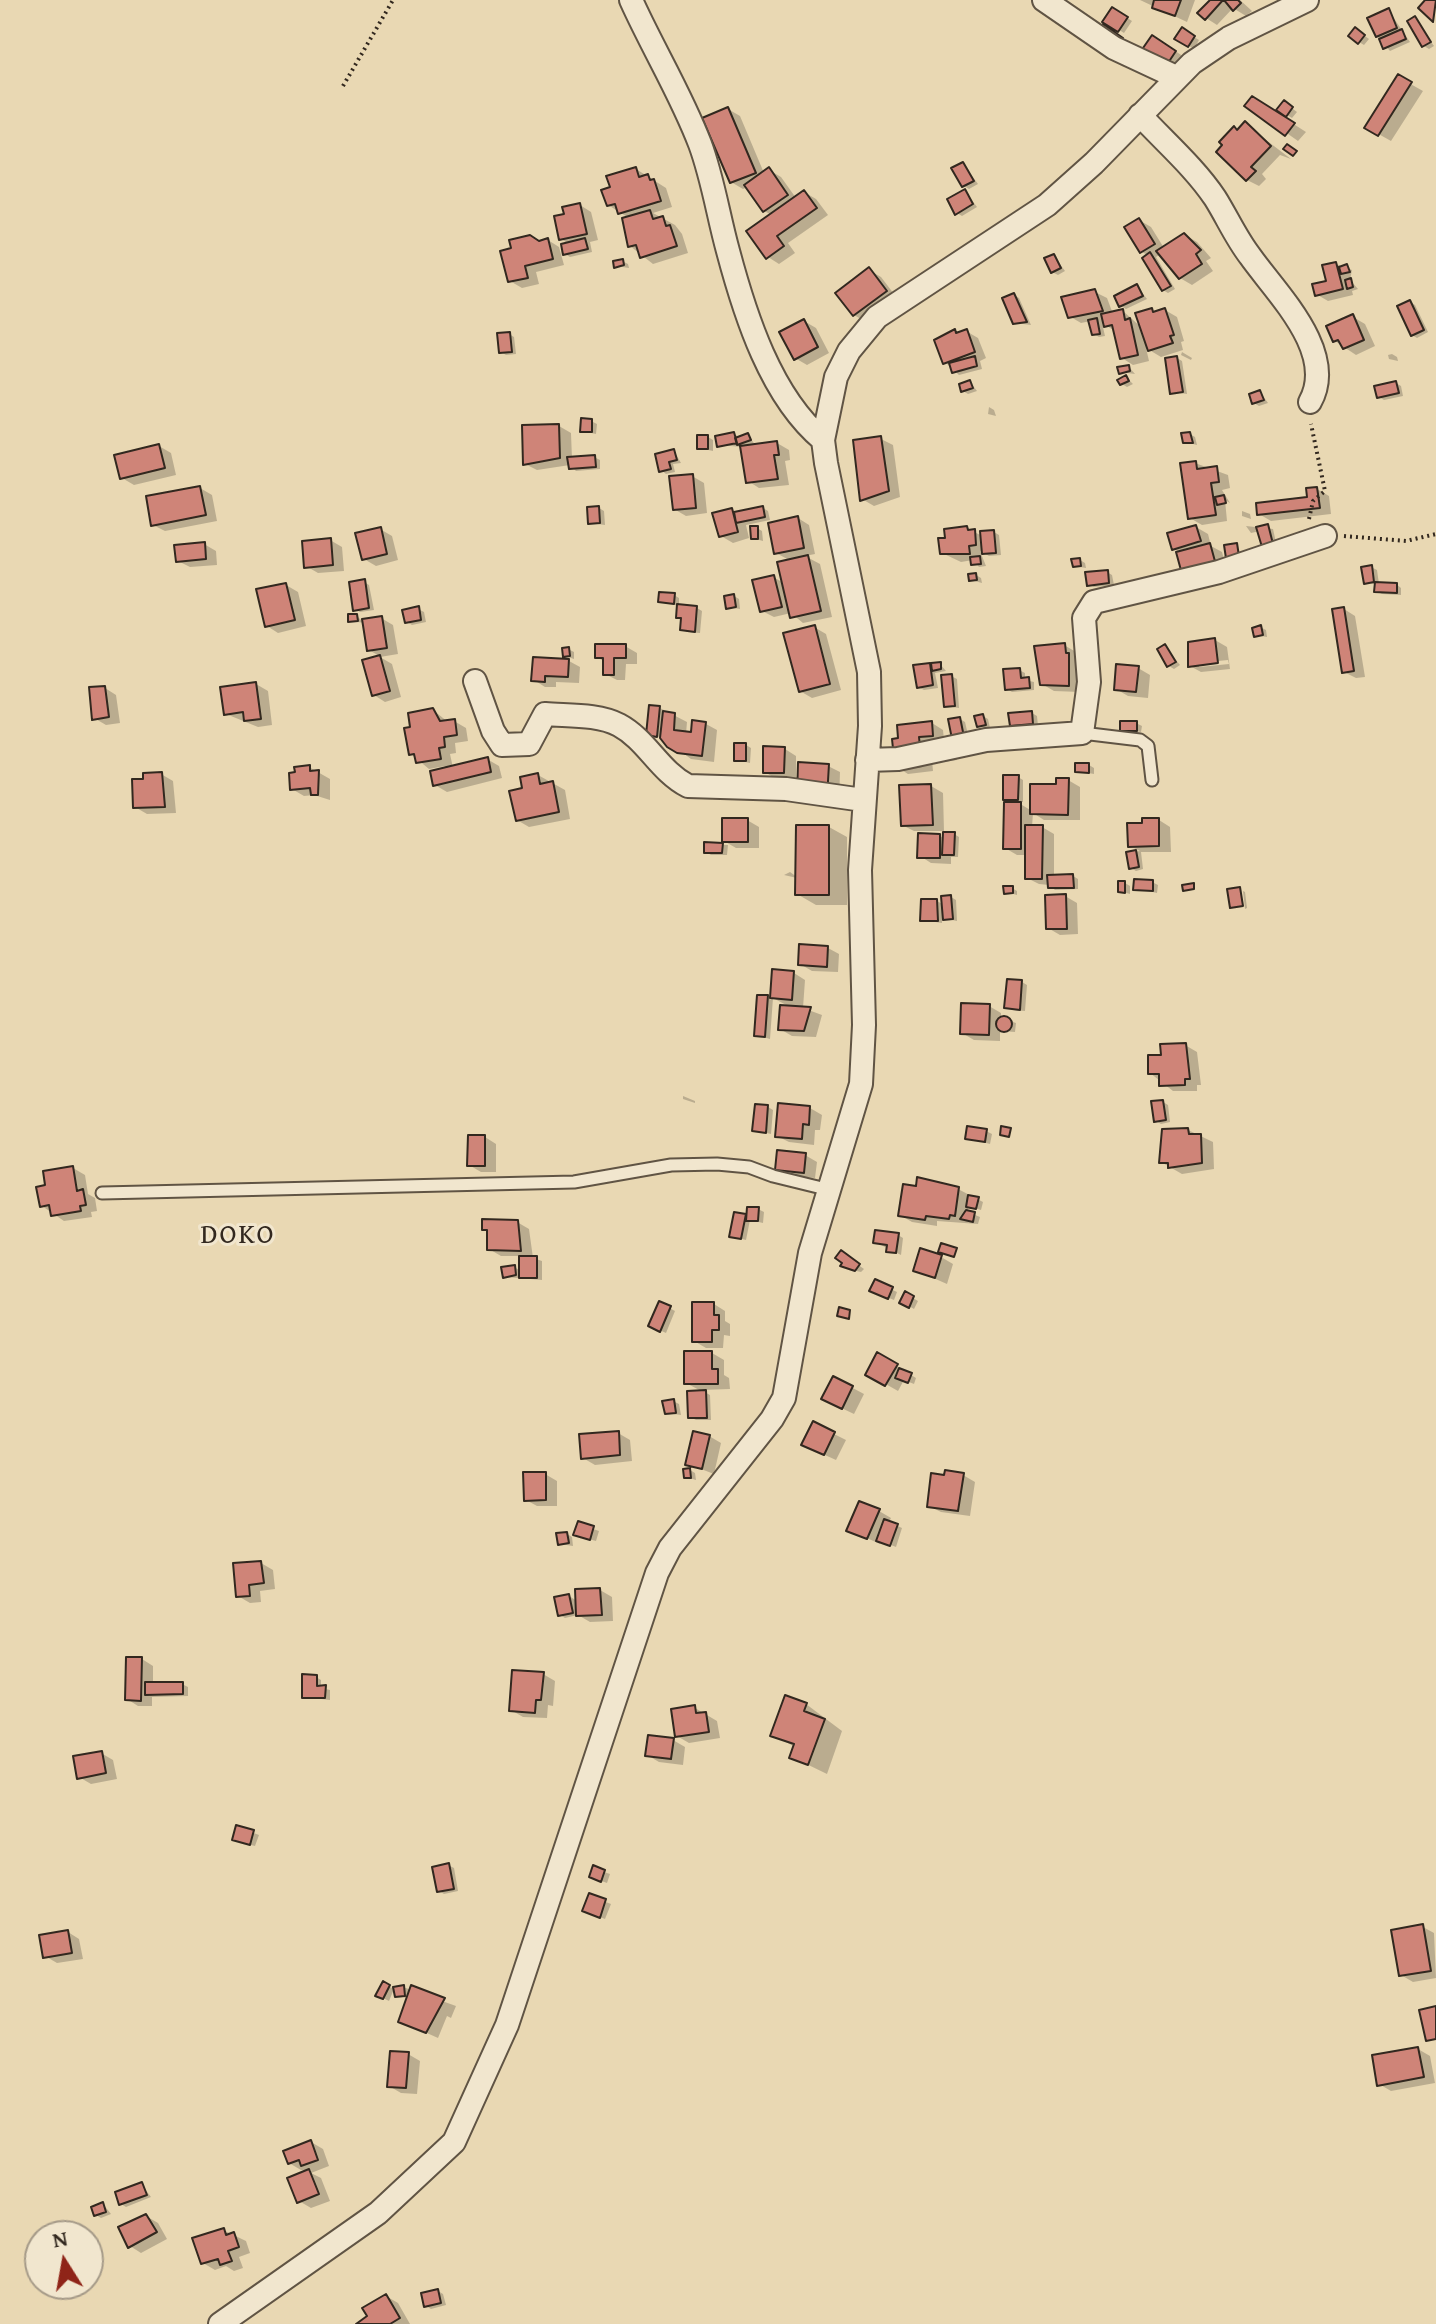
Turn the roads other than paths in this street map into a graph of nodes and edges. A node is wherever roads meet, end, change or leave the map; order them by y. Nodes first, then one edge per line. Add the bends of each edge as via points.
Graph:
1 (631, 0) edge
2 (1044, 0) edge
3 (1307, 0) edge
4 (1176, 77) junction
5 (1140, 115) junction
6 (1310, 402) road end
7 (823, 440) junction
8 (1322, 537) road end
9 (475, 681) dead end
10 (1082, 733) junction
11 (867, 760) junction
12 (1152, 780) dead end
13 (863, 800) junction
14 (831, 1190) junction
15 (102, 1193) dead end
16 (220, 2324) edge

1 - 7 street via 700,144 758,339 793,411
2 - 4 street via 1114,48
3 - 4 street via 1229,38
4 - 5 street
5 - 6 street via 1214,196 1250,257 1298,317 1317,366
5 - 7 street via 1047,205 877,317 836,377
7 - 11 street via 869,672
8 - 10 street via 1219,572 1094,602 1084,618 1089,682
9 - 13 street via 502,745 529,744 545,714 601,719 619,725 688,786 786,789
10 - 11 street via 986,740 898,759
10 - 12 lane via 1140,740 1148,746
11 - 13 street
13 - 14 street via 861,1084
14 - 15 lane via 749,1167 717,1164 671,1165 574,1182
14 - 16 street via 810,1253 784,1398 670,1548 657,1573 507,2025 460,2130 426,2172 378,2213

